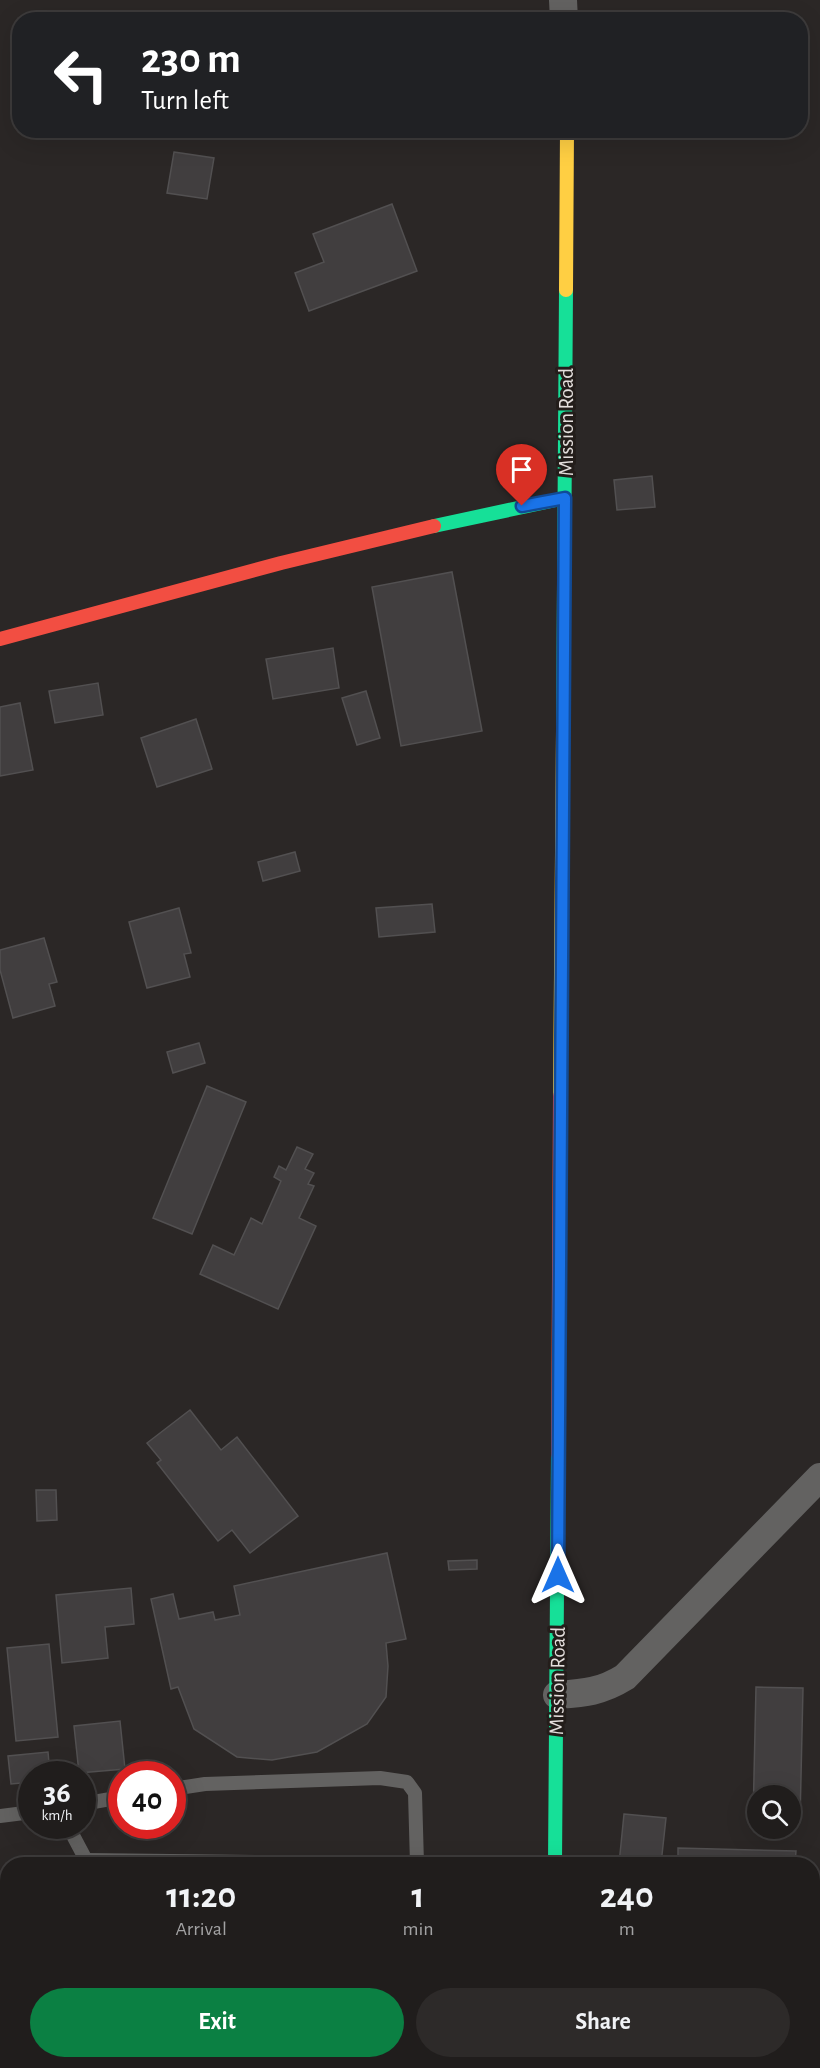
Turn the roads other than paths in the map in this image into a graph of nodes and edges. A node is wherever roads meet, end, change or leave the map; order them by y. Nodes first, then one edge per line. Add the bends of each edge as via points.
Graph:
1 (567, 138) edge
2 (565, 498) junction
3 (0, 639) edge
4 (820, 1477) edge
5 (557, 1695) junction
6 (186, 1787) edge
7 (18, 1814) edge
8 (0, 1816) edge
9 (72, 1839) edge
10 (78, 1857) edge
11 (417, 1857) edge
12 (555, 1857) edge

1 - 2 street, Mission Road
2 - 3 street via 314,553
2 - 5 street, Mission Road
4 - 5 street via 625,1677 607,1688
5 - 12 street, Mission Road
6 - 11 lane via 368,1778 407,1782 415,1793
7 - 8 lane
9 - 10 lane

